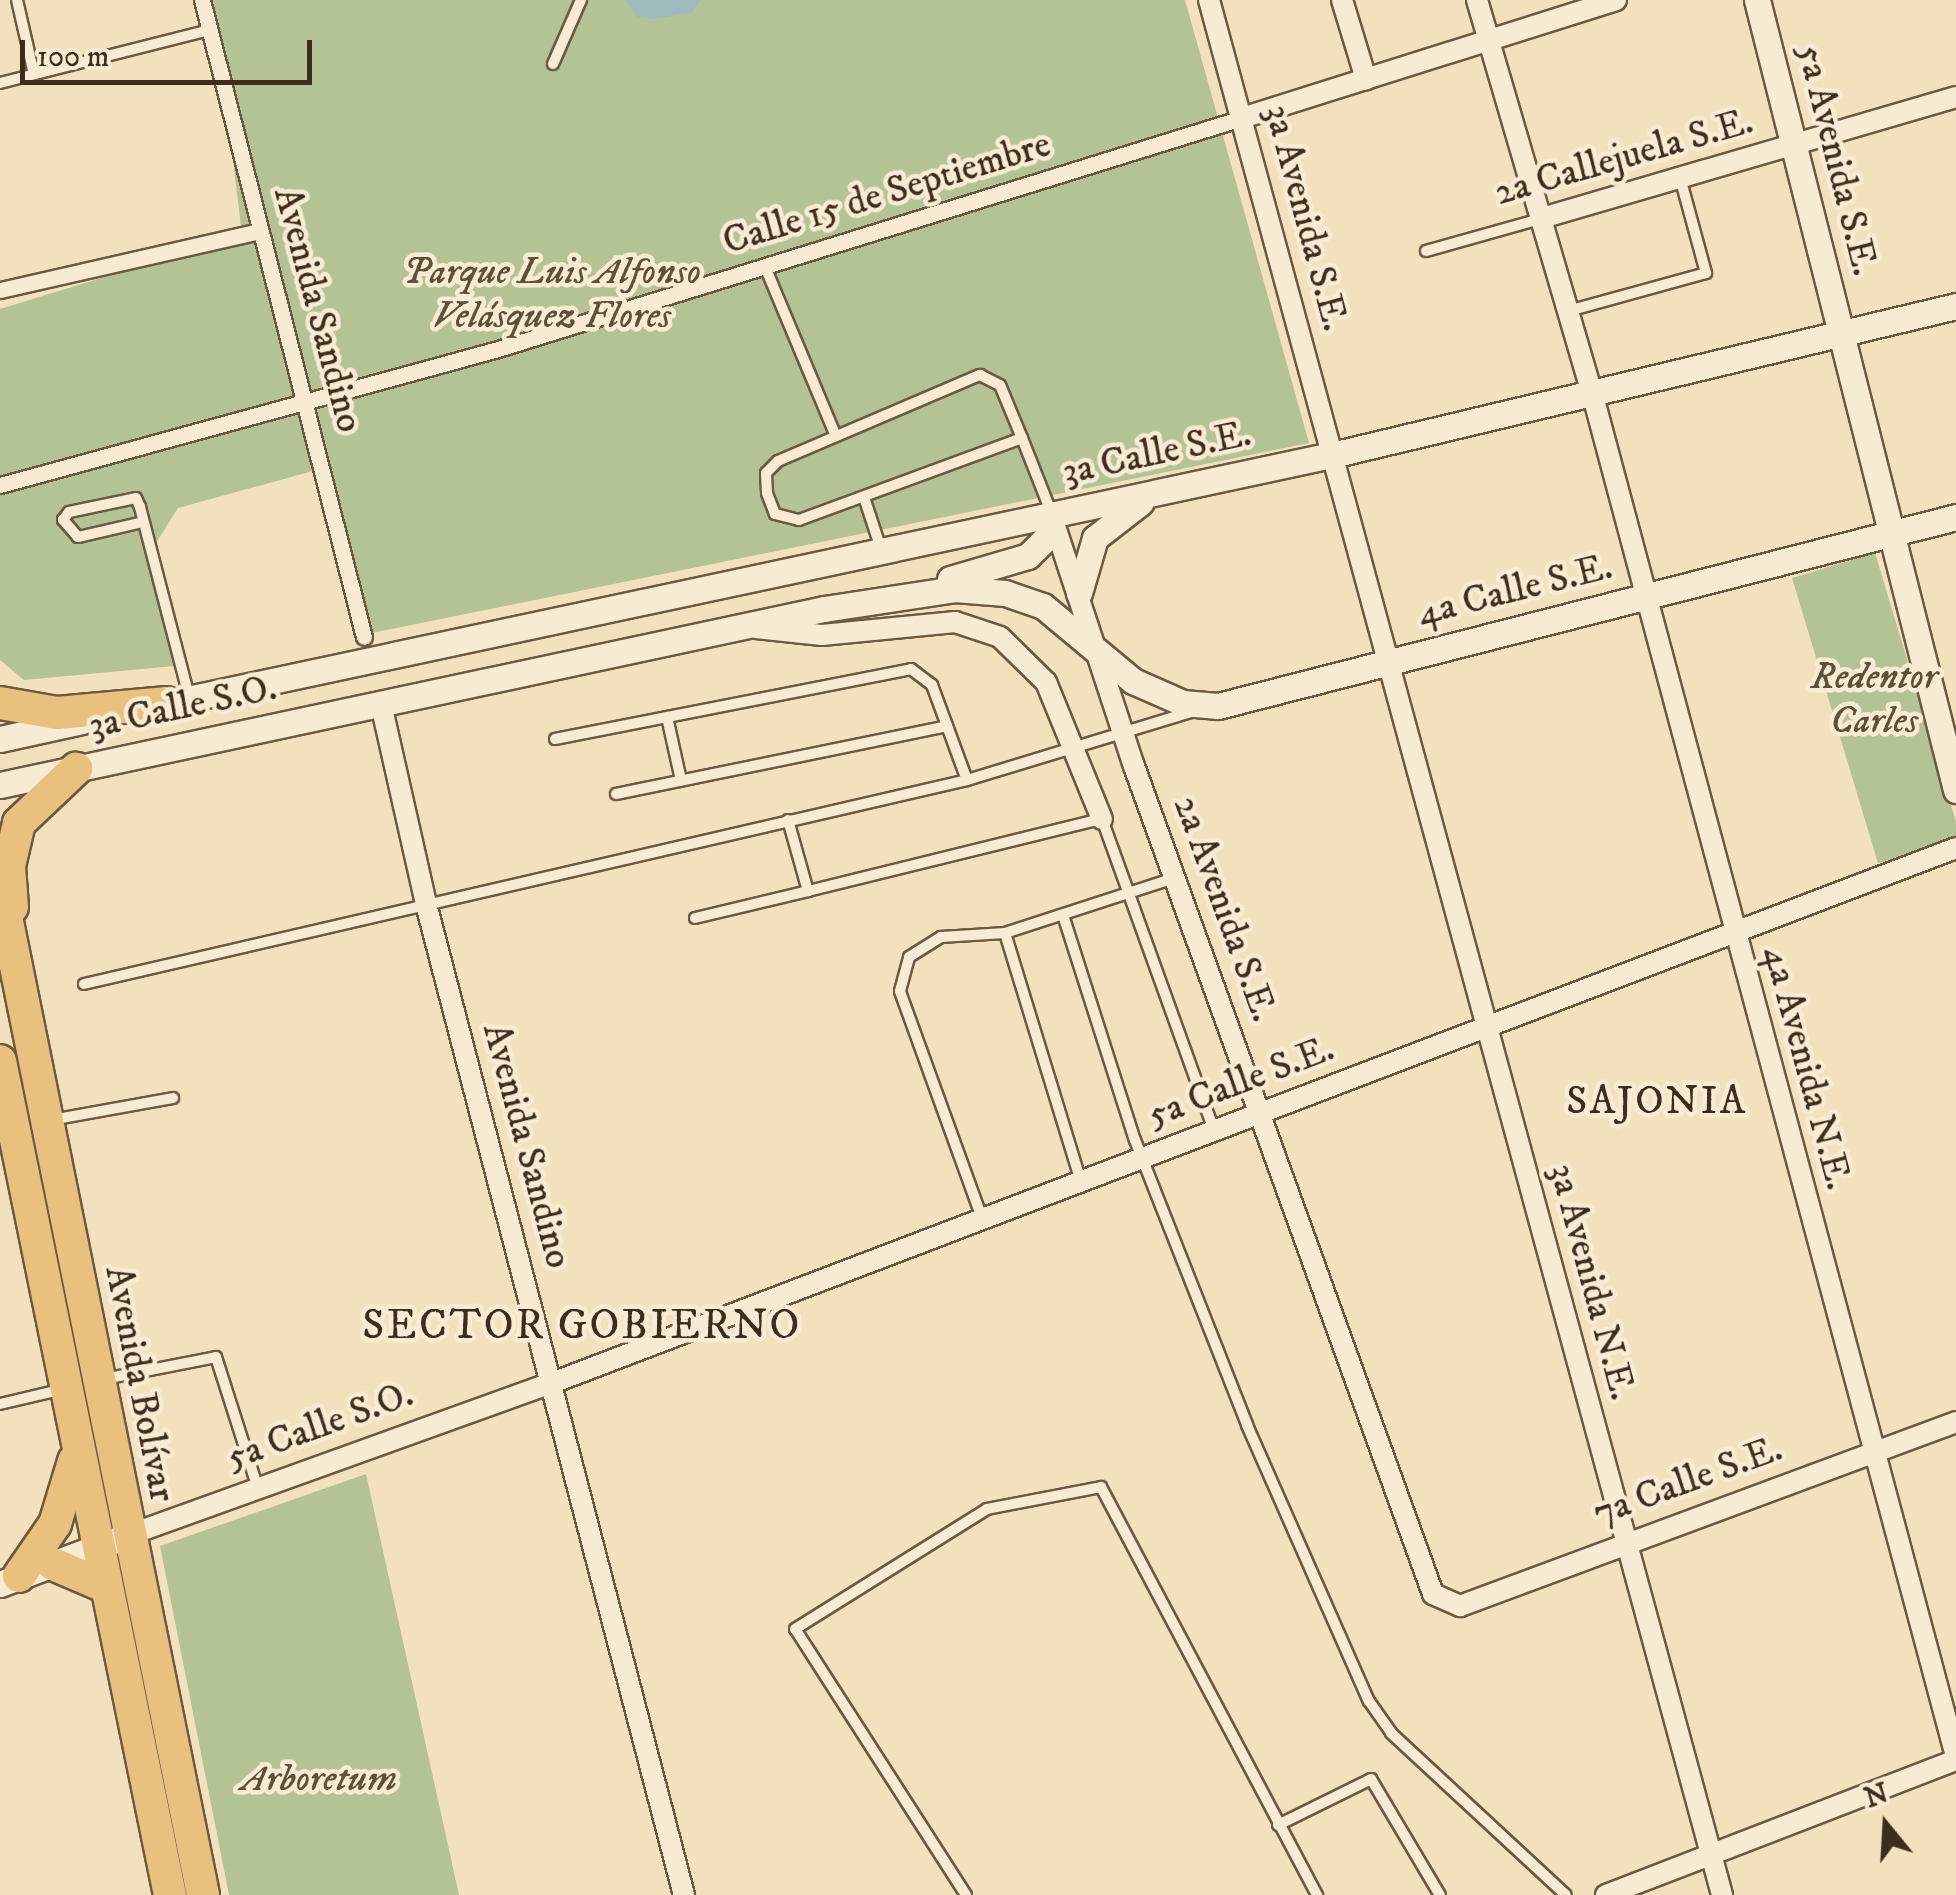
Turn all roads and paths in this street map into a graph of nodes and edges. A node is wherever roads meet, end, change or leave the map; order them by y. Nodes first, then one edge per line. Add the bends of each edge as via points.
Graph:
1 (17, 0) edge
2 (202, 0) edge
3 (1209, 0) edge
4 (1342, 0) edge
5 (1477, 0) edge
6 (1616, 0) edge
7 (1757, 0) edge
8 (576, 2) edge
9 (209, 30) junction
10 (1489, 40) junction
11 (553, 64) dead end
12 (34, 74) junction
13 (1366, 79) junction
14 (0, 83) edge
15 (1956, 97) edge
16 (1242, 118) junction
17 (1796, 144) junction
18 (1680, 177) junction
19 (1542, 218) junction
20 (259, 230) junction
21 (1426, 251) dead end
22 (766, 269) junction
23 (0, 290) edge
24 (1956, 306) edge
25 (1568, 311) junction
26 (1842, 338) junction
27 (1593, 396) junction
28 (306, 405) junction
29 (836, 436) junction
30 (1022, 438) junction
31 (1332, 455) junction
32 (0, 485) edge
33 (1168, 490) junction
34 (864, 497) junction
35 (1052, 514) junction
36 (1956, 517) edge
37 (143, 522) junction
38 (1892, 533) junction
39 (882, 550) junction
40 (1080, 593) junction
41 (1644, 597) junction
42 (824, 610) junction
43 (744, 626) junction
44 (367, 647) junction
45 (1102, 657) junction
46 (1389, 662) junction
47 (178, 701) junction
48 (0, 703) edge
49 (381, 704) junction
50 (1209, 706) junction
51 (667, 717) junction
52 (948, 726) junction
53 (1125, 735) junction
54 (0, 739) edge
55 (555, 740) dead end
56 (1074, 749) junction
57 (76, 768) junction
58 (681, 780) junction
59 (967, 780) junction
60 (0, 786) edge
61 (1956, 790) edge
62 (616, 794) dead end
63 (1102, 819) junction
64 (788, 820) junction
65 (1956, 848) edge
66 (1175, 878) junction
67 (0, 887) edge
68 (808, 891) junction
69 (1132, 894) junction
70 (426, 904) junction
71 (1062, 915) junction
72 (695, 918) dead end
73 (1005, 934) junction
74 (1734, 934) junction
75 (84, 984) dead end
76 (22, 996) junction
77 (1484, 1028) junction
78 (0, 1060) edge
79 (173, 1098) dead end
80 (1262, 1110) junction
81 (47, 1121) junction
82 (1214, 1130) junction
83 (1146, 1157) junction
84 (1082, 1182) junction
85 (982, 1220) junction
86 (98, 1380) junction
87 (552, 1383) junction
88 (65, 1388) junction
89 (0, 1404) edge
90 (1956, 1422) edge
91 (1247, 1425) junction
92 (1233, 1432) dead end
93 (75, 1441) junction
94 (1872, 1453) junction
95 (258, 1489) junction
96 (128, 1535) junction
97 (1625, 1541) junction
98 (96, 1547) junction
99 (53, 1564) junction
100 (10, 1580) edge
101 (104, 1586) junction
102 (1444, 1604) joint
103 (1956, 1758) edge
104 (1278, 1825) junction
105 (1711, 1854) junction
106 (170, 1895) edge
107 (203, 1895) edge
108 (684, 1895) edge
109 (966, 1895) edge
110 (1317, 1895) edge
111 (1440, 1895) edge
112 (1566, 1895) edge
113 (1606, 1895) edge
114 (1722, 1895) edge

1 - 12 lane
2 - 9 street, Avenida Sandino
3 - 16 street, 3a Avenida S.E.
4 - 13 street
5 - 10 street, 4a Avenida N.E.
6 - 10 street, Calle 15 de Septiembre
7 - 17 street, 5a Avenida S.E.
8 - 11 lane
9 - 12 lane
9 - 20 street, Avenida Sandino
10 - 13 street, Calle 15 de Septiembre
10 - 19 street, 4a Avenida N.E.
12 - 14 lane
13 - 16 street, Calle 15 de Septiembre
15 - 17 street, 2a Callejuela S.E.
16 - 22 street, Calle 15 de Septiembre
16 - 31 street, 3a Avenida S.E.
17 - 18 street, 2a Callejuela S.E.
17 - 26 street, 5a Avenida S.E.
18 - 19 street, 2a Callejuela S.E.
18 - 25 lane via 1706,273
19 - 21 lane, 2a Callejuela S.E.
19 - 25 street, 4a Avenida N.E.
20 - 23 street
20 - 28 street, Avenida Sandino
22 - 28 street, Calle 15 de Septiembre
22 - 29 lane
24 - 26 street, 3a Calle S.E.
25 - 27 street, 4a Avenida N.E.
26 - 27 street, 3a Calle S.E.
26 - 38 street, 5a Avenida S.E.
27 - 31 street, 3a Calle S.E.
27 - 41 street, 4a Avenida N.E.
28 - 32 street, Calle 15 de Septiembre
28 - 44 street, Avenida Sandino
29 - 30 lane via 980,376 1000,385
29 - 34 lane via 766,473 774,514 799,520
30 - 34 lane
30 - 35 lane
31 - 33 street, 3a Calle S.E.
31 - 46 street, 3a Avenida N.E.
33 - 35 street, 3a Calle S.E.
33 - 40 street via 1098,532
34 - 39 lane
35 - 39 street, 3a Calle S.E.
35 - 40 street, 2a Avenida S.E.
35 - 42 street via 1049,535 1014,562
36 - 38 street, 4a Calle S.E.
37 - 37 lane via 132,496 70,512 63,520 78,537
37 - 47 lane
38 - 41 street, 4a Calle S.E.
38 - 61 street, 5a Avenida S.E.
39 - 44 street, 3a Calle S.E.
40 - 45 street, 2a Avenida S.E.
41 - 46 street, 4a Calle S.E.
41 - 74 street, 4a Avenida N.E.
42 - 43 street
42 - 45 street via 954,589 1005,592 1060,617
43 - 49 street
43 - 56 street via 822,636 931,622 980,628 1030,662
44 - 47 street, 3a Calle S.O.
45 - 50 street, 4a Calle S.E. via 1162,696
45 - 53 street, 2a Avenida S.E.
46 - 50 street, 4a Calle S.E.
46 - 77 street, 3a Avenida N.E.
47 - 48 highway via 37,713
47 - 54 street, 3a Calle S.O.
49 - 57 street, 3a Calle S.O.
49 - 70 street, Avenida Sandino
50 - 53 lane
51 - 52 lane via 911,669 932,685
51 - 55 lane
51 - 58 lane
52 - 58 lane
52 - 59 lane
53 - 56 lane
53 - 66 street, 2a Avenida S.E.
56 - 59 lane
56 - 63 street
57 - 60 street, 3a Calle S.O.
57 - 76 highway via 32,804 12,842 9,880
58 - 62 lane
59 - 64 lane
63 - 68 lane
63 - 69 lane
64 - 68 lane
64 - 70 lane
65 - 74 street, 5a Calle S.E.
66 - 69 lane
66 - 80 street, 2a Avenida S.E.
67 - 76 highway, Avenida Bolívar
68 - 72 lane
69 - 71 lane
69 - 82 lane
70 - 75 lane
70 - 87 street, Avenida Sandino
71 - 73 lane
71 - 83 lane
73 - 84 lane
73 - 85 lane via 941,937 909,957 900,977
74 - 77 street, 5a Calle S.E.
74 - 94 street, 4a Avenida N.E.
76 - 81 highway, Avenida Bolívar
77 - 80 street, 5a Calle S.E.
77 - 97 street, 3a Avenida N.E.
78 - 88 highway, Avenida Bolívar
79 - 81 lane
80 - 82 street, 5a Calle S.E.
80 - 102 street, 2a Avenida S.E. via 1432,1594
81 - 86 highway, Avenida Bolívar
82 - 83 street, 5a Calle S.E.
83 - 84 street, 5a Calle S.E.
83 - 91 lane
84 - 85 street, 5a Calle S.E.
85 - 87 street, 5a Calle S.E.
86 - 95 lane via 216,1358
86 - 96 highway, Avenida Bolívar
87 - 95 street, 5a Calle S.O.
87 - 108 street, Avenida Sandino
88 - 89 lane
88 - 93 highway, Avenida Bolívar
90 - 94 street, 7a Calle S.E.
91 - 92 lane
91 - 112 lane via 1380,1717
93 - 98 highway, Avenida Bolívar
93 - 100 highway via 56,1524
94 - 97 street, 7a Calle S.E.
94 - 103 street, 4a Avenida N.E.
95 - 96 street, 5a Calle S.O.
96 - 98 street, 5a Calle S.O.
96 - 107 highway, Avenida Bolívar
97 - 102 street, 7a Calle S.E. via 1460,1606
97 - 105 street, 3a Avenida N.E.
98 - 99 street, 5a Calle S.O.
98 - 101 highway, Avenida Bolívar
99 - 100 street, 5a Calle S.O.
99 - 101 highway
101 - 106 highway, Avenida Bolívar
103 - 105 street
104 - 109 lane via 1101,1487 1002,1505 794,1629
104 - 110 lane
104 - 111 lane via 1371,1779
105 - 113 street
105 - 114 street, 3a Avenida N.E.

